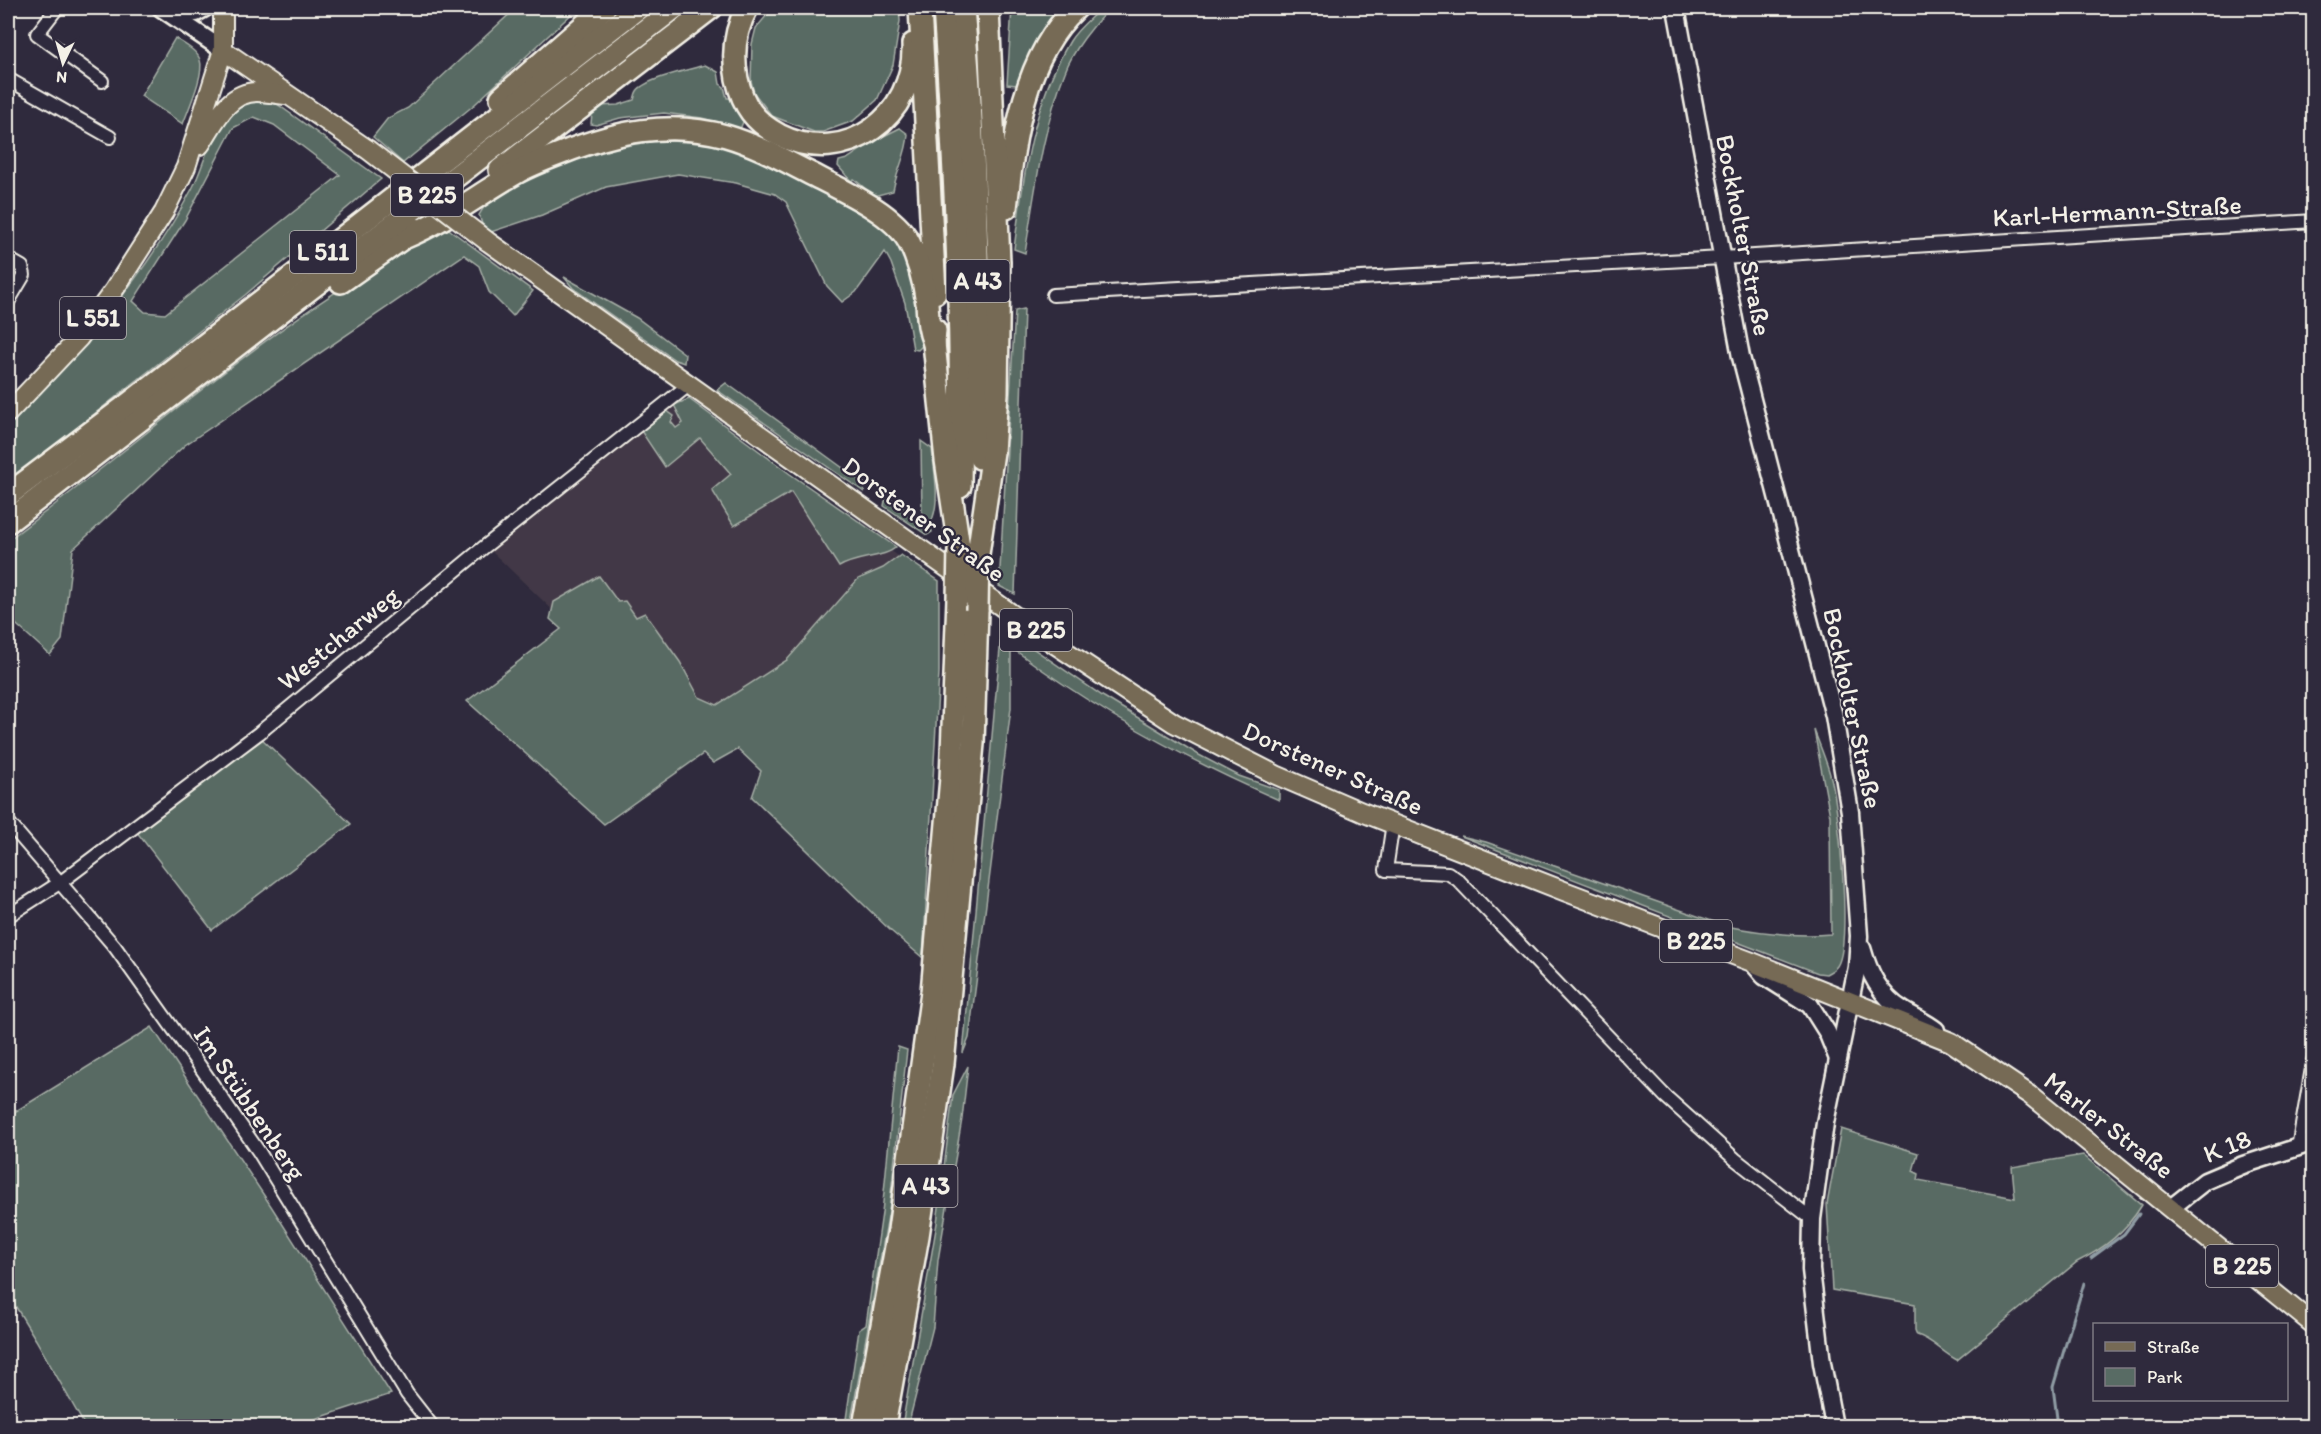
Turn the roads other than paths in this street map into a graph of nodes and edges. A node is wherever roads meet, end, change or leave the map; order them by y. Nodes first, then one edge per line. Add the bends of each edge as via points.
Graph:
1 (57, 8) edge
2 (205, 8) edge
3 (224, 8) edge
4 (604, 8) edge
5 (638, 8) edge
6 (674, 8) edge
7 (711, 8) edge
8 (747, 8) edge
9 (912, 8) edge
10 (920, 8) edge
11 (944, 8) edge
12 (963, 8) edge
13 (988, 8) edge
14 (1076, 8) edge
15 (1676, 8) edge
16 (165, 10) edge
17 (223, 50) junction
18 (8, 79) edge
19 (102, 81) dead end
20 (290, 96) junction
21 (110, 137) dead end
22 (186, 167) junction
23 (424, 173) junction
24 (2313, 221) edge
25 (406, 237) junction
26 (1722, 258) junction
27 (8, 259) edge
28 (999, 262) junction
29 (1053, 295) dead end
30 (8, 302) edge
31 (253, 334) junction
32 (934, 343) junction
33 (690, 384) junction
34 (8, 413) edge
35 (8, 495) edge
36 (8, 522) edge
37 (968, 551) junction
38 (8, 822) edge
39 (1393, 823) junction
40 (61, 882) junction
41 (8, 916) edge
42 (1859, 936) junction
43 (1752, 962) junction
44 (1850, 1000) junction
45 (1951, 1042) junction
46 (2313, 1057) edge
47 (1838, 1059) junction
48 (2306, 1145) edge
49 (2172, 1207) junction
50 (1812, 1219) junction
51 (2313, 1324) edge
52 (432, 1426) edge
53 (864, 1426) edge
54 (884, 1426) edge
55 (1833, 1426) edge

1 - 19 street via 37,34
2 - 16 street, Dorstener Straße via 196,13
3 - 17 main road
4 - 23 highway via 467,128
5 - 23 highway, L 511
6 - 31 highway, L 511
7 - 25 highway via 492,177
8 - 9 highway via 741,18 734,60 746,104 761,125 792,141 829,147 855,140 874,129 890,114 905,89 914,58
10 - 32 highway via 934,260
11 - 37 highway, A 43 via 958,239
12 - 37 highway, A 43 via 970,86 980,372
13 - 28 highway
14 - 28 highway via 1046,43 1024,100
15 - 26 street, Bockholter Straße
16 - 17 street, Dorstener Straße
17 - 20 main road, Dorstener Straße / B 225
17 - 22 main road, L 551
18 - 21 street
20 - 22 main road, B 225 via 257,92 230,102
20 - 33 main road, Dorstener Straße / B 225, bridge
22 - 34 main road, L 551 via 164,212 114,290 79,338
23 - 35 highway, L 511
24 - 26 street, Karl-Hermann-Straße
25 - 31 highway via 314,301
25 - 32 highway via 428,228 517,172 584,144 638,130 667,128 724,135 777,156 884,215 908,240 921,269 928,329
26 - 29 street, Karl-Hermann-Straße
26 - 42 street, Bockholter Straße via 1741,357 1834,716 1850,812
27 - 30 street via 22,267 24,275
28 - 37 highway via 993,452
31 - 36 highway, L 511
32 - 37 highway via 945,460
33 - 39 main road, Dorstener Straße / B 225 via 1050,641 1174,723 1276,775
33 - 40 street, Westcharweg via 259,733
37 - 53 highway, A 43, bridge via 958,598 951,778 932,992 899,1230
37 - 54 highway, A 43, bridge via 977,610 973,744 943,1064
38 - 40 street, Im Stübbenberg
39 - 43 main road, Dorstener Straße / B 225
39 - 50 street via 1386,870 1448,873 1458,880 1665,1096
40 - 41 street, Westcharweg
40 - 52 street, Im Stübbenberg via 114,947 246,1134 407,1394
42 - 44 street, Bockholter Straße
42 - 45 street via 1880,990 1901,1010
43 - 44 main road, Dorstener Straße / B 225
43 - 47 street via 1764,976 1810,1005
44 - 45 main road, Marler Straße / B 225
44 - 47 street, Bockholter Straße
45 - 49 main road, Marler Straße / B 225 via 2030,1095
46 - 48 street
47 - 50 street, Bockholter Straße
48 - 49 street, K 18 / K 18 via 2205,1181
49 - 51 main road, Marler Straße / B 225
50 - 55 street, Bockholter Straße via 1811,1269

